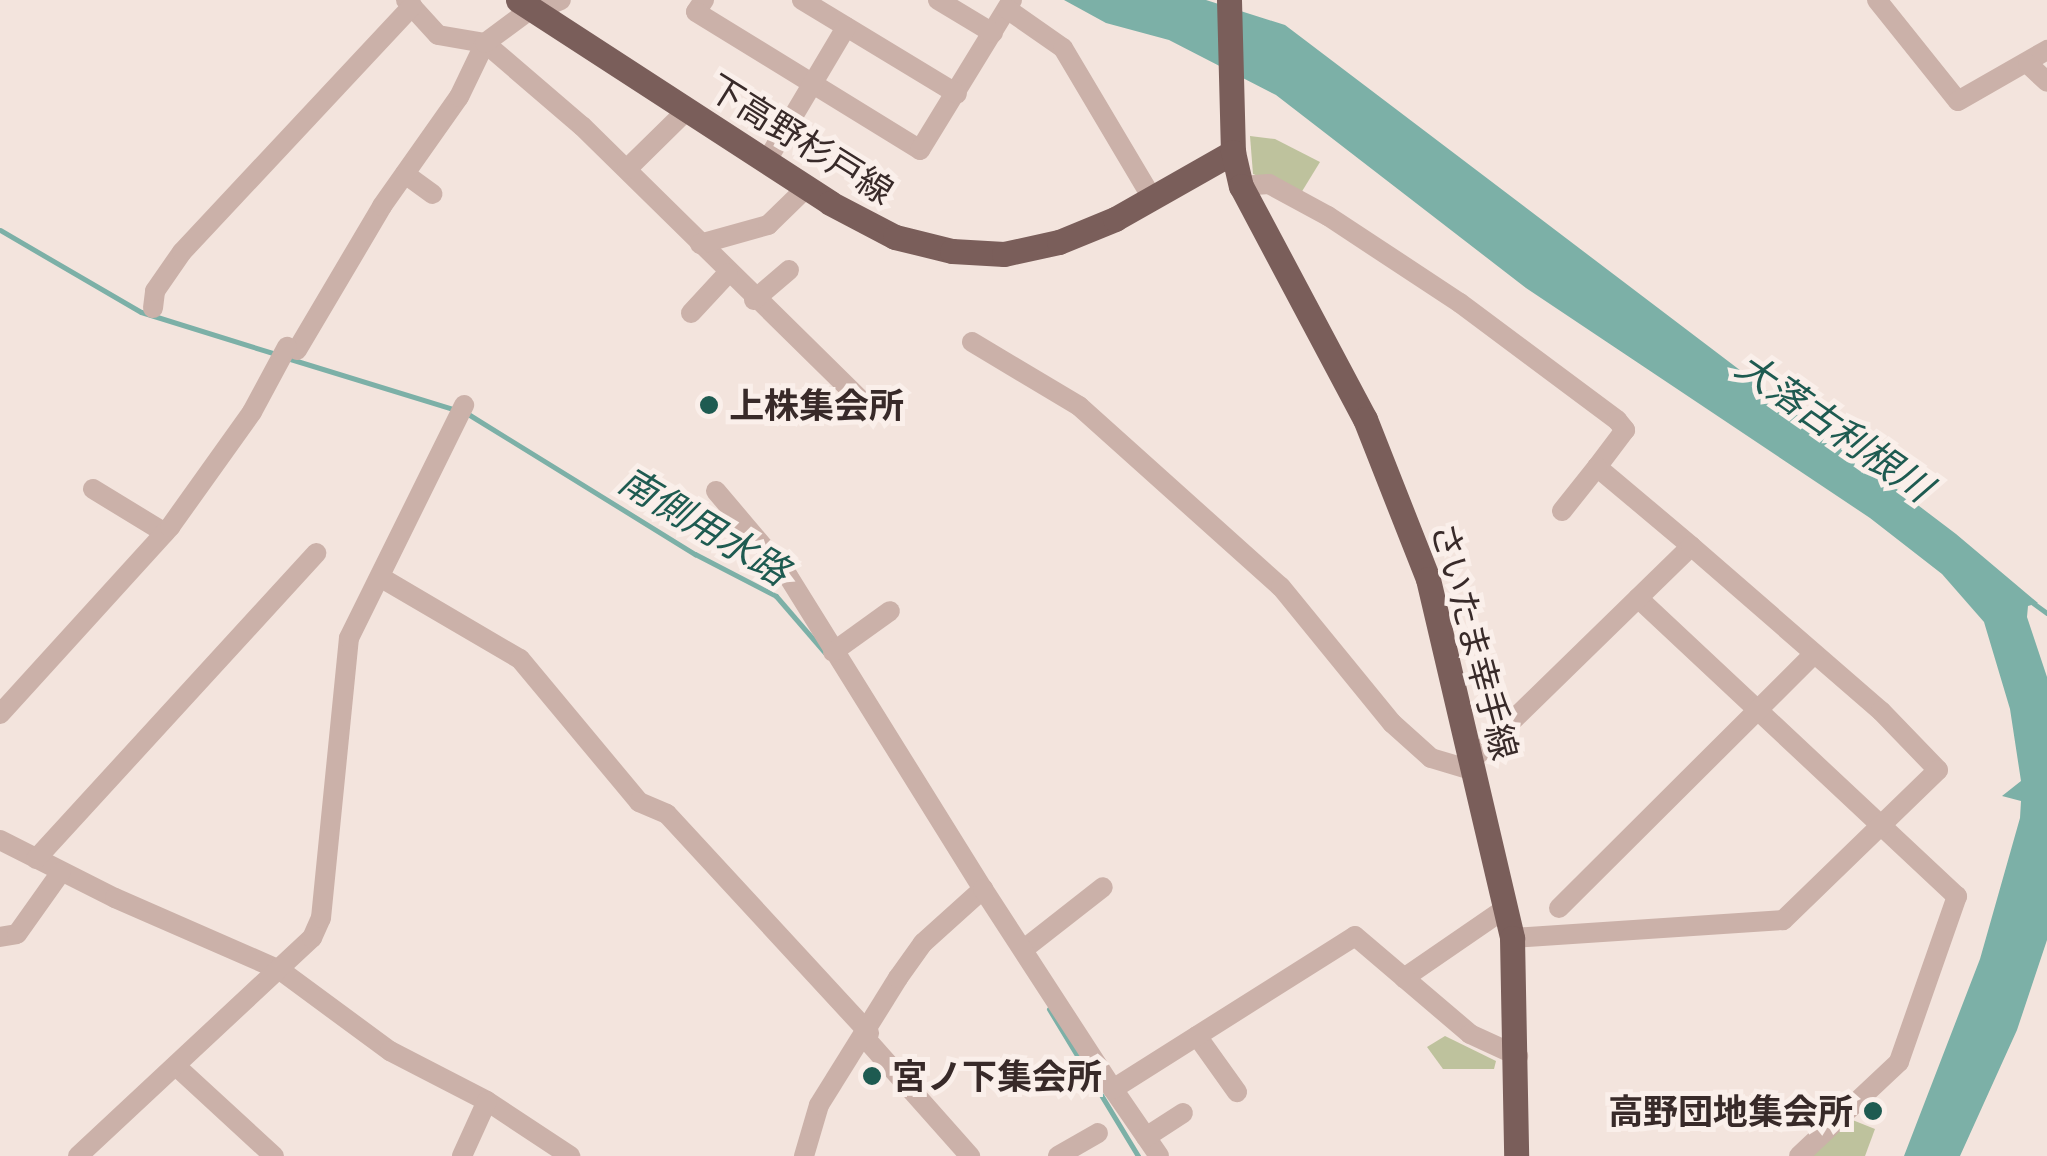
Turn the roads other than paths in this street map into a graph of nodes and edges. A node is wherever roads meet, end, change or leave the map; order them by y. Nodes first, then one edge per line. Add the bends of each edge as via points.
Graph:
1 (562, 0) edge
2 (704, 0) edge
3 (802, 0) edge
4 (938, 0) edge
5 (1228, 0) edge
6 (1877, 0) edge
7 (409, 3) edge
8 (1010, 4) edge
9 (528, 6) edge
10 (846, 28) junction
11 (993, 33) junction
12 (485, 43) junction
13 (2047, 50) edge
14 (2028, 64) junction
15 (2047, 82) edge
16 (814, 83) junction
17 (956, 94) junction
18 (687, 110) junction
19 (1233, 152) junction
20 (766, 162) junction
21 (626, 169) junction
22 (405, 174) junction
23 (1241, 186) junction
24 (806, 188) junction
25 (432, 194) dead end
26 (1151, 196) junction
27 (700, 244) junction
28 (788, 270) dead end
29 (728, 273) junction
30 (754, 300) junction
31 (153, 308) dead end
32 (692, 313) dead end
33 (972, 342) dead end
34 (464, 404) dead end
35 (872, 411) dead end
36 (1597, 467) junction
37 (93, 489) dead end
38 (716, 491) dead end
39 (1562, 511) dead end
40 (165, 533) junction
41 (1691, 546) junction
42 (316, 552) dead end
43 (380, 578) junction
44 (1638, 598) junction
45 (890, 612) dead end
46 (833, 652) junction
47 (1814, 654) junction
48 (1760, 712) junction
49 (0, 714) edge
50 (1474, 766) junction
51 (1882, 826) junction
52 (0, 840) edge
53 (36, 858) junction
54 (61, 872) junction
55 (1103, 886) dead end
56 (983, 889) junction
57 (1506, 908) junction
58 (1559, 908) dead end
59 (0, 936) edge
60 (1512, 938) junction
61 (1024, 949) junction
62 (280, 970) junction
63 (1404, 978) junction
64 (867, 1036) junction
65 (1197, 1036) junction
66 (1518, 1056) junction
67 (176, 1066) junction
68 (1113, 1090) junction
69 (1237, 1092) dead end
70 (486, 1101) junction
71 (1183, 1113) dead end
72 (1098, 1133) dead end
73 (1146, 1137) junction
74 (78, 1156) edge
75 (274, 1156) edge
76 (462, 1156) edge
77 (570, 1156) edge
78 (804, 1156) edge
79 (970, 1156) edge
80 (1058, 1156) edge
81 (1159, 1156) edge
82 (1516, 1156) edge
83 (1799, 1156) edge

1 - 9 street
2 - 16 street via 696,12
3 - 10 street
4 - 11 street
5 - 19 main road, さいたま幸手線
6 - 14 street via 1958,100
7 - 12 street via 438,36
7 - 31 street via 182,252 155,291
8 - 11 street
8 - 26 street via 1063,48
9 - 12 street
9 - 18 main road, 下高野杉戸線
10 - 16 street
10 - 17 street
11 - 17 street
12 - 21 street
12 - 22 street via 460,96
13 - 14 street
14 - 15 street
16 - 17 street via 920,150
16 - 20 street
18 - 20 main road, 下高野杉戸線
18 - 21 street
19 - 23 main road, さいたま幸手線
19 - 26 main road, 下高野杉戸線
20 - 24 main road, 下高野杉戸線
21 - 27 street
22 - 25 street
22 - 40 street via 252,412
23 - 36 street via 1269,184 1328,216 1460,303 1616,420 1625,430
23 - 50 main road, さいたま幸手線 via 1365,419 1406,520 1428,579
24 - 26 main road, 下高野杉戸線 via 895,237 982,253 1058,242
24 - 27 street via 768,225
27 - 29 street
28 - 30 street
29 - 30 street
29 - 32 street
30 - 35 street
33 - 50 street via 1079,406 1281,588 1392,723 1431,758
34 - 43 street
36 - 39 street
36 - 41 street
37 - 40 street
38 - 46 street via 788,576
40 - 49 street
41 - 44 street
41 - 47 street
42 - 53 street
43 - 62 street via 342,665 321,918 312,938
43 - 64 street via 520,659 639,802 667,814
44 - 48 street
44 - 50 street
45 - 46 street
46 - 56 street
47 - 48 street
47 - 51 street via 1938,770
48 - 51 street
48 - 58 street
50 - 57 main road, さいたま幸手線
51 - 60 street via 1783,920
51 - 83 street via 1957,896 1951,924 1899,1062
52 - 53 street
53 - 54 street
54 - 59 street via 16,934
54 - 62 street
55 - 61 street
56 - 61 street
56 - 64 street via 923,943
57 - 60 main road, さいたま幸手線
57 - 63 street
60 - 66 main road, さいたま幸手線
61 - 68 street
62 - 67 street
62 - 70 street via 390,1051
63 - 65 street via 1356,936
63 - 66 street via 1470,1034
64 - 78 street via 819,1105
64 - 79 street
65 - 68 street
65 - 69 street
66 - 82 main road, さいたま幸手線
67 - 74 street
67 - 75 street
68 - 73 street
70 - 76 street
70 - 77 street
71 - 73 street
72 - 80 street
73 - 81 street

